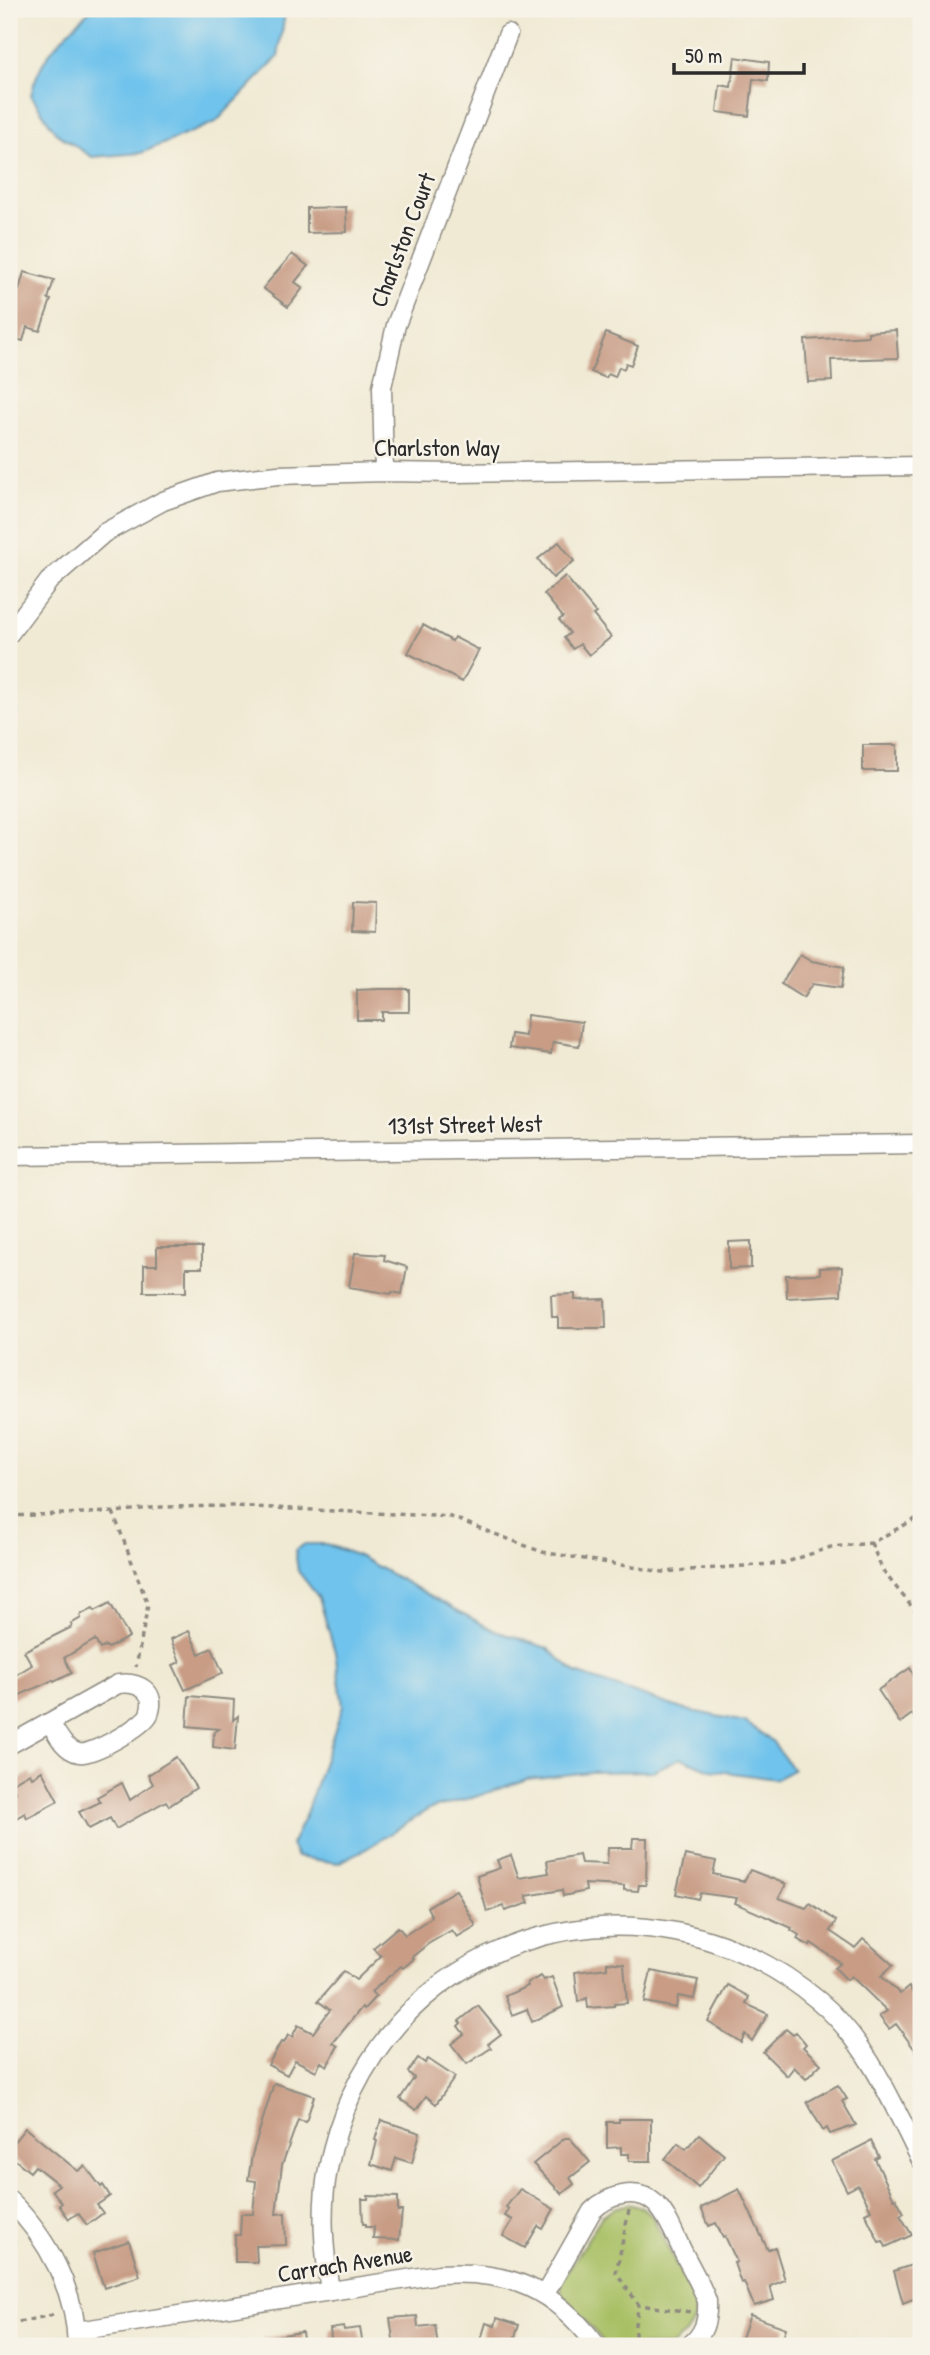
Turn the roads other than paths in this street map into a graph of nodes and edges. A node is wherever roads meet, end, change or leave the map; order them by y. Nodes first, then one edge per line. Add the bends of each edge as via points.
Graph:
1 (508, 34) dead end
2 (921, 466) edge
3 (384, 472) junction
4 (9, 634) edge
5 (921, 1144) edge
6 (9, 1156) edge
7 (50, 1722) junction
8 (9, 1745) edge
9 (921, 2160) edge
10 (9, 2200) edge
11 (330, 2291) junction
12 (545, 2294) junction
13 (77, 2339) edge
14 (597, 2346) edge
15 (689, 2346) edge

1 - 3 street, Charlston Court via 396,325 382,387
2 - 3 street, Charlston Way
3 - 4 street, Charlston Way via 217,482 163,501 104,533 49,581
5 - 6 street, 131st Street West
7 - 7 street via 118,1684 134,1684 149,1696 149,1714 138,1727 83,1754 62,1743
7 - 8 street
9 - 11 street via 858,2044 820,2002 764,1963 721,1943 675,1931 609,1926 554,1933 478,1960 445,1982 399,2024 370,2063 343,2116 328,2170 324,2231
10 - 13 street via 56,2263
11 - 12 street, Carrach Avenue via 474,2273
11 - 13 street, Carrach Avenue
12 - 14 street, Carrach Avenue
12 - 15 street via 592,2211 609,2198 630,2194 648,2199 664,2215 704,2292 704,2329

